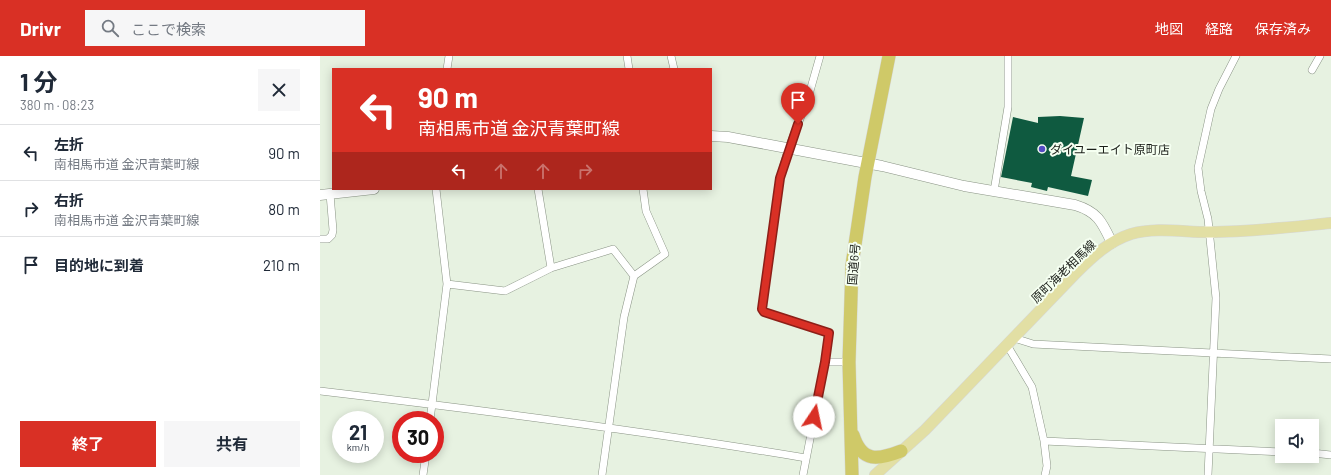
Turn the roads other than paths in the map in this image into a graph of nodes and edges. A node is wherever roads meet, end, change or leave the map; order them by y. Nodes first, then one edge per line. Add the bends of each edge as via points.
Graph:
1 (449, 56) edge
2 (627, 56) edge
3 (672, 56) edge
4 (820, 56) edge
5 (889, 56) edge
6 (1008, 56) edge
7 (1236, 56) edge
8 (1320, 56) edge
9 (447, 68) edge
10 (629, 68) edge
11 (674, 68) edge
12 (1312, 70) dead end
13 (712, 136) edge
14 (788, 150) junction
15 (867, 165) junction
16 (364, 190) edge
17 (436, 190) edge
18 (538, 190) edge
19 (643, 190) edge
20 (994, 191) junction
21 (325, 194) edge
22 (1331, 223) edge
23 (1209, 232) junction
24 (320, 239) edge
25 (1112, 243) junction
26 (551, 268) junction
27 (634, 276) junction
28 (447, 284) junction
29 (1010, 342) junction
30 (1214, 353) junction
31 (1331, 359) edge
32 (825, 362) junction
33 (849, 362) junction
34 (320, 391) edge
35 (432, 404) junction
36 (431, 411) edge
37 (850, 426) junction
38 (608, 429) junction
39 (1044, 441) junction
40 (1209, 448) junction
41 (901, 451) junction
42 (1275, 452) edge
43 (1319, 454) edge
44 (1331, 454) edge
45 (806, 458) junction
46 (425, 463) edge
47 (423, 475) edge
48 (602, 475) edge
49 (803, 475) edge
50 (852, 475) edge
51 (876, 475) edge
52 (1045, 475) edge
53 (1208, 475) edge

1 - 9 street
2 - 10 street
3 - 11 street
4 - 14 street via 808,98
5 - 15 highway, 国道6号
6 - 20 street via 1008,107
7 - 23 street via 1211,109 1198,168
8 - 12 street
13 - 14 street
14 - 15 street
14 - 32 street via 780,178 762,310 829,333
15 - 20 street via 882,166
15 - 33 highway, 国道6号 via 852,265
16 - 21 street
17 - 28 street
18 - 26 street
19 - 27 street via 646,211 664,254
20 - 25 street via 1088,209 1098,217
21 - 24 street via 333,230 328,239
22 - 23 main road, 原町海老相馬線
23 - 25 main road, 原町海老相馬線 via 1149,230
23 - 30 street via 1216,298
25 - 29 main road, 原町海老相馬線 via 1094,255
26 - 27 street via 613,248
26 - 28 street via 505,291
27 - 38 street via 624,317
28 - 35 street
29 - 30 street
29 - 39 street via 1032,388
29 - 41 main road, 原町海老相馬線 via 925,430
30 - 31 street
30 - 40 street
32 - 33 street
32 - 45 street
33 - 37 highway, 国道6号
34 - 35 street
35 - 36 street
35 - 38 street
37 - 41 highway via 858,448 866,455 879,458
37 - 50 highway, 国道6号
38 - 45 street
38 - 48 street
39 - 40 street
39 - 52 street via 1047,466
40 - 42 street
40 - 53 street
41 - 51 main road, 原町海老相馬線
43 - 44 street
45 - 49 street
46 - 47 street

